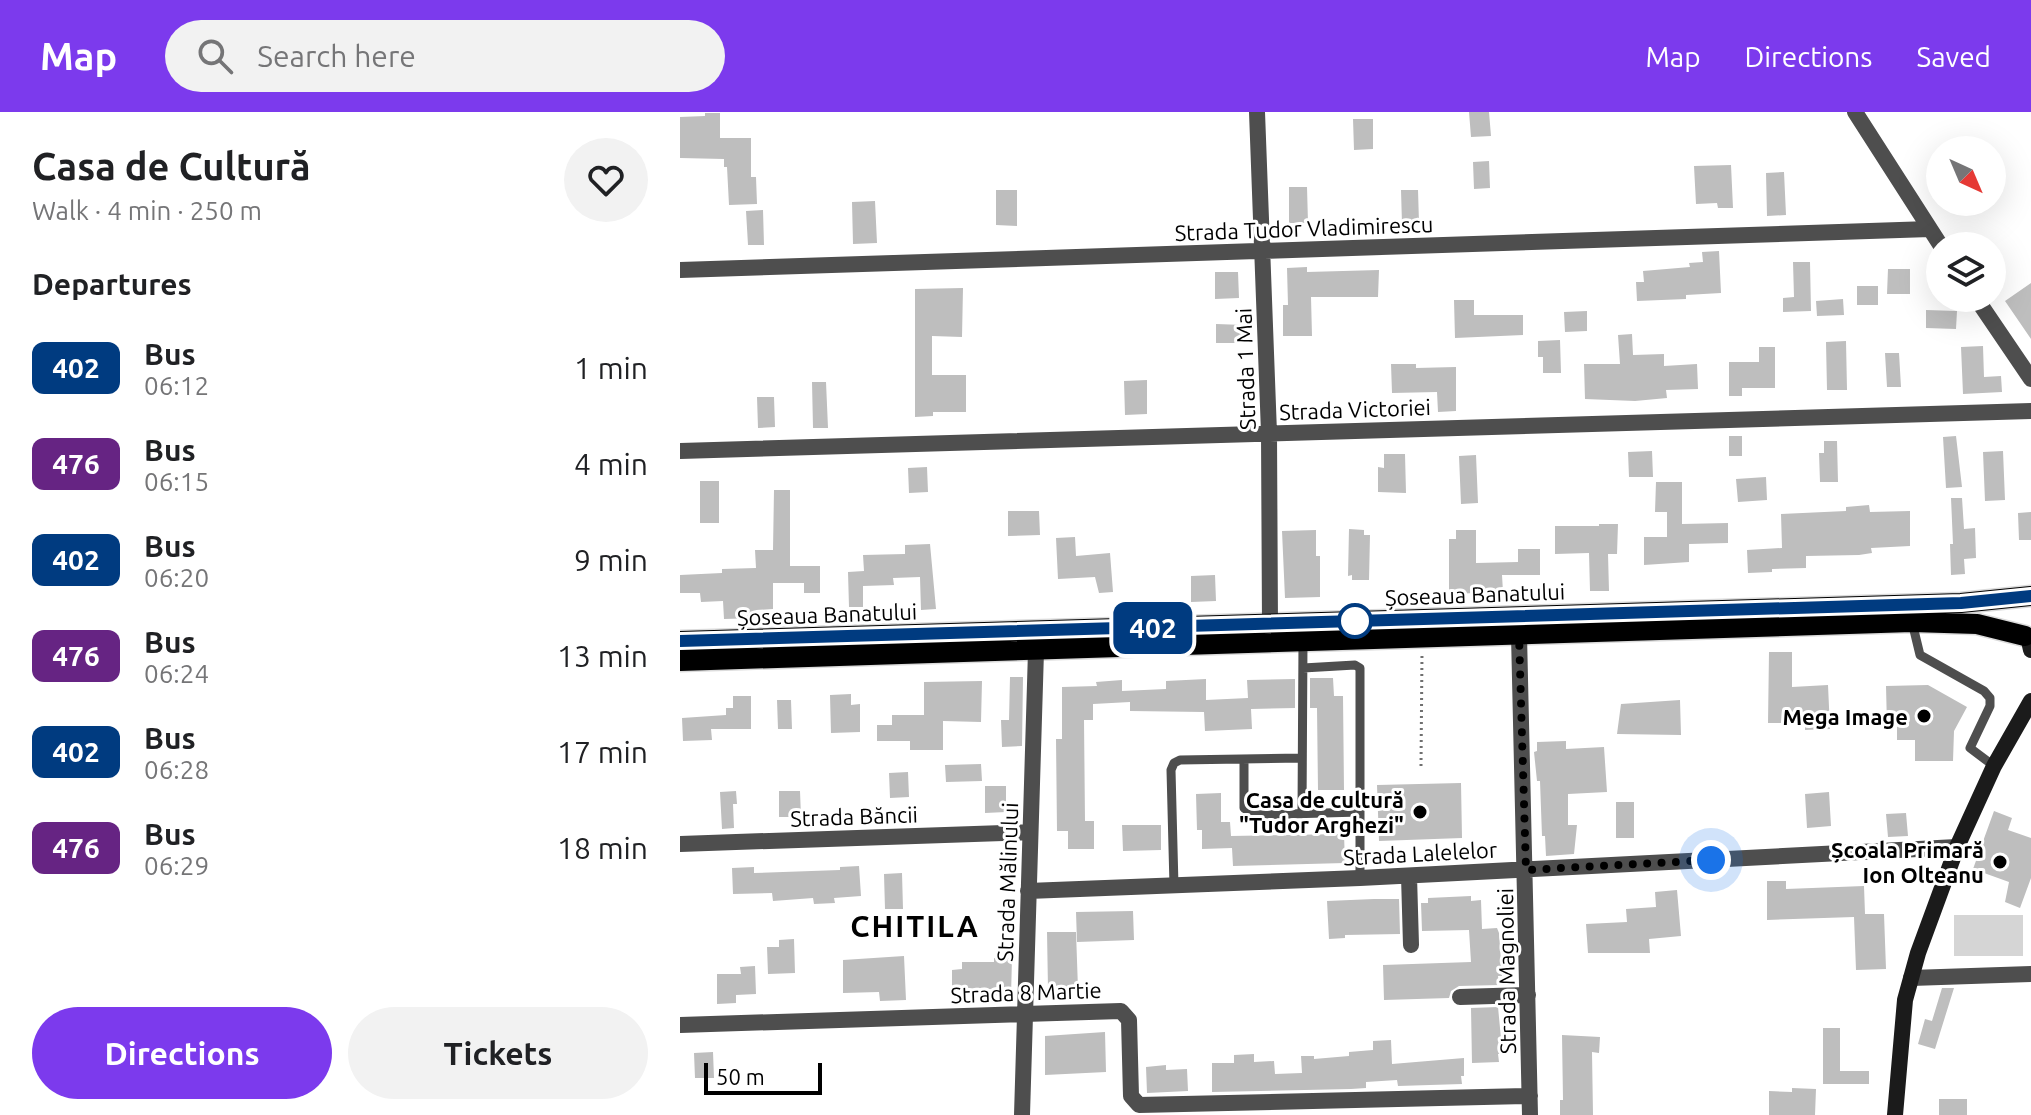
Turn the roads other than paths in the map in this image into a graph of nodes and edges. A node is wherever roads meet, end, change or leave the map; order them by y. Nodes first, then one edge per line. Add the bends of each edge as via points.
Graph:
1 (1257, 112) edge
2 (1855, 112) edge
3 (1930, 229) junction
4 (1932, 232) edge
5 (1263, 251) junction
6 (680, 270) edge
7 (1986, 312) edge
8 (2031, 379) edge
9 (2031, 411) edge
10 (1269, 433) junction
11 (680, 451) edge
12 (2031, 598) edge
13 (1912, 622) junction
14 (1270, 625) junction
15 (1519, 635) junction
16 (680, 641) edge
17 (1303, 641) junction
18 (2029, 642) edge
19 (1036, 651) junction
20 (680, 661) edge
21 (1303, 668) junction
22 (2030, 700) edge
23 (1301, 758) junction
24 (1244, 759) junction
25 (1994, 766) junction
26 (1360, 812) junction
27 (1302, 814) junction
28 (1030, 832) junction
29 (680, 844) edge
30 (1957, 847) junction
31 (1526, 870) junction
32 (1409, 876) junction
33 (1360, 878) junction
34 (1174, 887) junction
35 (1028, 891) junction
36 (1411, 945) dead end
37 (2031, 974) edge
38 (1911, 978) junction
39 (1528, 995) junction
40 (1460, 997) dead end
41 (1025, 1014) junction
42 (680, 1025) edge
43 (1530, 1096) junction
44 (1181, 1110) edge
45 (1022, 1115) edge
46 (1530, 1115) edge
47 (1895, 1115) edge

1 - 5 street, Strada 1 Mai
2 - 3 street
3 - 4 street
3 - 5 street, Strada Tudor Vladimirescu
5 - 6 street, Strada Tudor Vladimirescu
5 - 10 street, Strada 1 Mai
7 - 8 street
9 - 10 street, Strada Victoriei
10 - 11 street, Strada Victoriei
10 - 14 street, Strada 1 Mai
12 - 14 main road, Șoseaua Banatului
12 - 18 main road via 2021,618
13 - 15 main road, Șoseaua Banatului
13 - 18 main road, Șoseaua Banatului via 1977,624
13 - 25 lane via 1920,655 1990,698 1970,746
14 - 16 main road, Șoseaua Banatului
15 - 17 main road, Șoseaua Banatului
15 - 31 street, Strada Magnoliei
17 - 19 main road, Șoseaua Banatului
17 - 21 lane
19 - 20 main road, Șoseaua Banatului
19 - 28 street, Strada Mălinului
21 - 23 lane
21 - 26 lane via 1360,668
22 - 25 main road
23 - 24 lane
23 - 27 lane
24 - 27 lane via 1248,813
24 - 34 lane via 1174,763
25 - 30 main road
26 - 27 lane
26 - 33 lane
28 - 29 street, Strada Băncii
28 - 35 street, Strada Mălinului
30 - 31 street, Strada Lalelelor
30 - 38 main road
31 - 32 street, Strada Lalelelor
31 - 39 street, Strada Magnoliei
32 - 33 street, Strada Lalelelor
32 - 36 street
33 - 34 street, Strada Lalelelor
34 - 35 street, Strada Lalelelor
35 - 41 street, Strada Mălinului
37 - 38 street
38 - 47 main road
39 - 40 street
39 - 43 street, Strada Magnoliei
41 - 42 street, Strada 8 Martie
41 - 44 street, Strada 8 Martie via 1127,1014 1132,1100
41 - 45 street, Strada Mălinului
43 - 44 street, Strada 8 Martie
43 - 46 street, Strada Magnoliei

